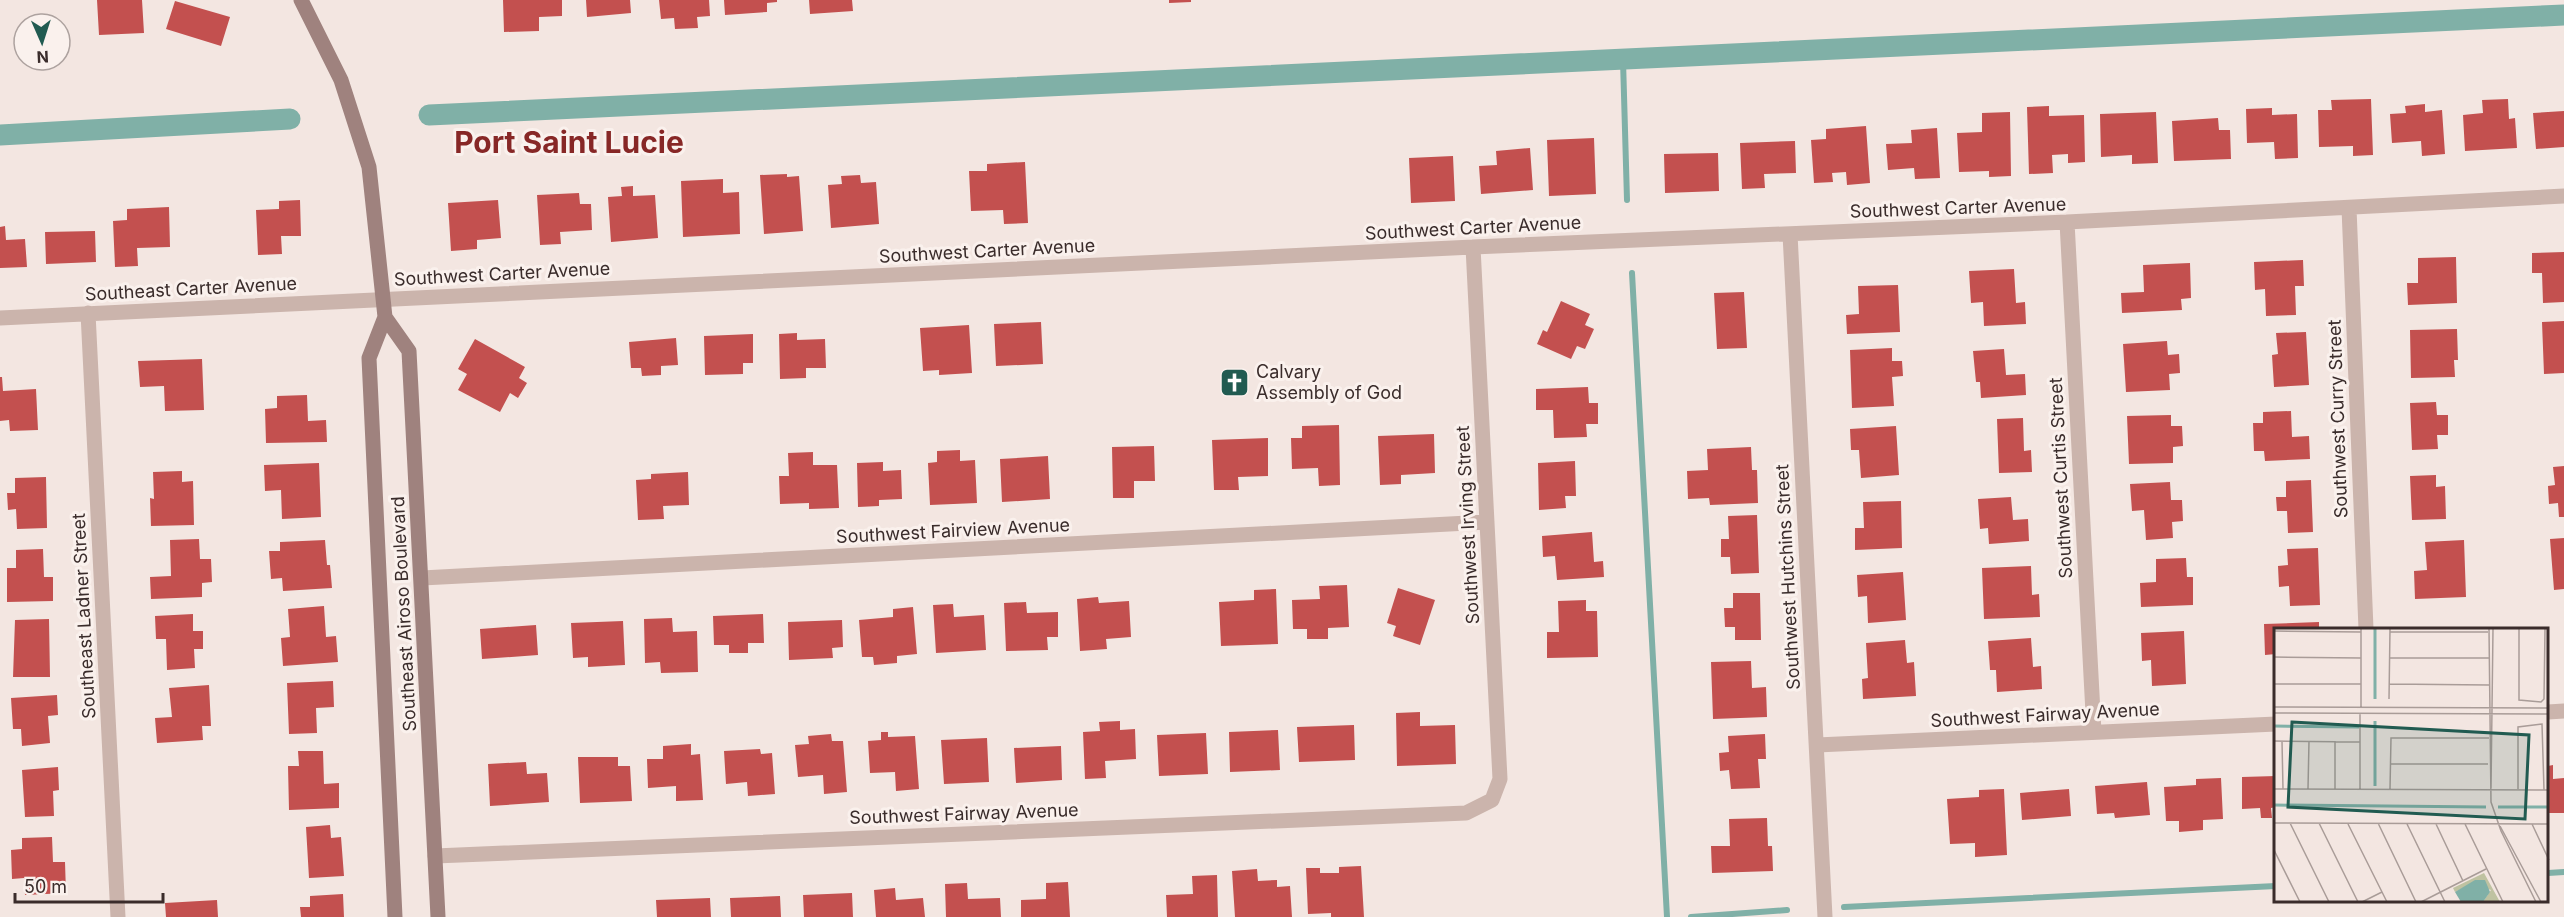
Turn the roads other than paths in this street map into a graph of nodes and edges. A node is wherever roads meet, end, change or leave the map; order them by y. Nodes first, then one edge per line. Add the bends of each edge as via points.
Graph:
1 (301, 0) edge
2 (2564, 196) edge
3 (2349, 208) junction
4 (2067, 222) junction
5 (1790, 234) junction
6 (1473, 247) junction
7 (383, 300) junction
8 (88, 313) junction
9 (385, 317) junction
10 (0, 318) edge
11 (1487, 522) junction
12 (422, 578) junction
13 (2366, 628) edge
14 (2564, 711) edge
15 (2549, 712) edge
16 (2274, 724) edge
17 (2094, 732) junction
18 (1816, 745) junction
19 (1492, 800) joint
20 (435, 856) junction
21 (118, 917) edge
22 (395, 917) edge
23 (438, 917) edge
24 (1825, 917) edge

1 - 7 main road, Southeast Airoso Boulevard via 341,80 369,167
2 - 3 street, Southwest Carter Avenue
3 - 4 street, Southwest Carter Avenue
3 - 13 street, Southwest Curry Street
4 - 5 street, Southwest Carter Avenue
4 - 17 street, Southwest Curtis Street
5 - 6 street, Southwest Carter Avenue
5 - 18 street, Southwest Hutchins Street
6 - 7 street, Southwest Carter Avenue
6 - 11 street, Southwest Irving Street
7 - 8 street, Southeast Carter Avenue
7 - 9 main road, Southeast Airoso Boulevard
8 - 10 street, Southeast Carter Avenue
8 - 21 street, Southeast Ladner Street
9 - 12 main road, Southeast Airoso Boulevard via 409,351
9 - 22 main road, Southeast Airoso Boulevard via 369,358
11 - 12 street, Southwest Fairview Avenue
11 - 19 street, Southwest Irving Street via 1500,779
12 - 20 main road, Southeast Airoso Boulevard
14 - 15 street
16 - 17 street, Southwest Fairway Avenue
17 - 18 street, Southwest Fairway Avenue
18 - 24 street, Southwest Hutchins Street
19 - 20 street, Southwest Fairway Avenue via 1466,813
20 - 23 main road, Southeast Airoso Boulevard

